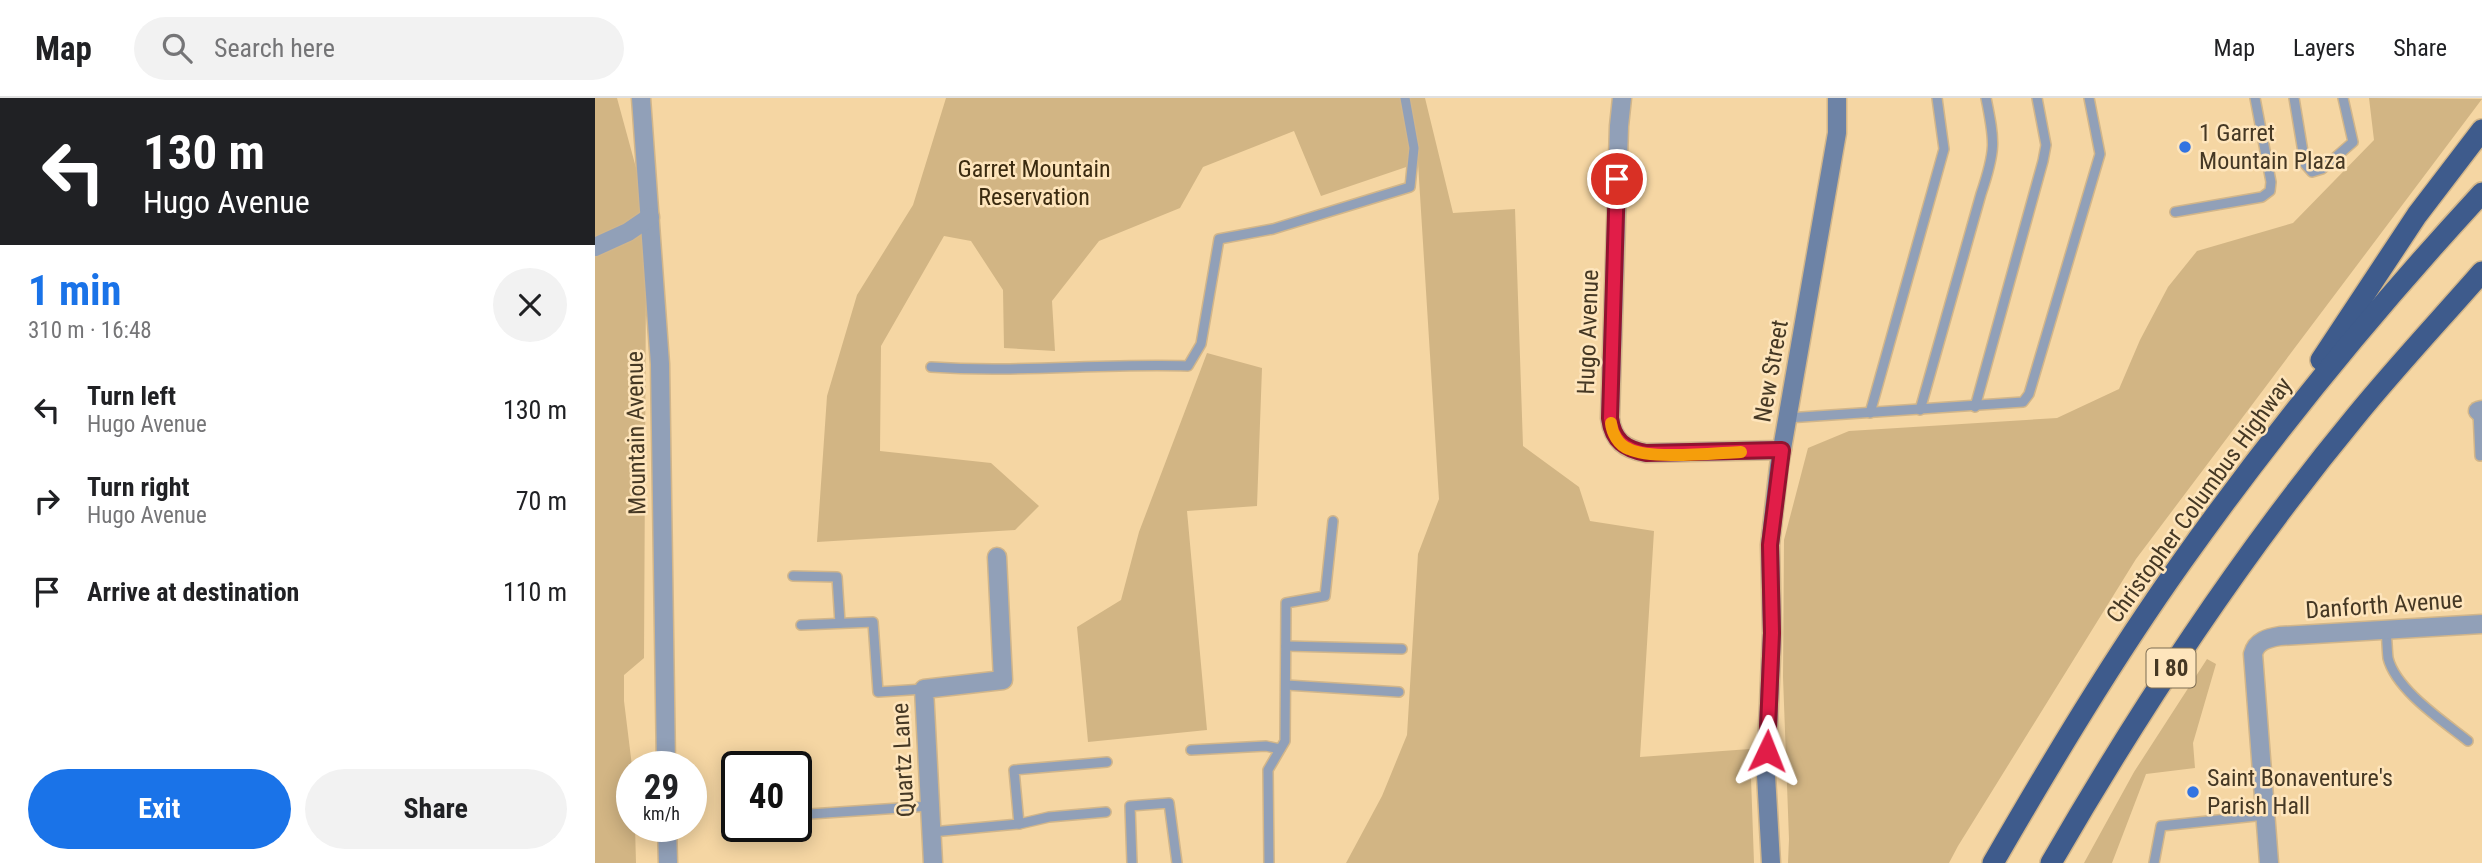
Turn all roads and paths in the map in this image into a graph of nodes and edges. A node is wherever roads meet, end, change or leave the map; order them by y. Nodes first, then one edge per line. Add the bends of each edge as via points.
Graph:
1 (641, 98) edge
2 (1405, 98) edge
3 (1622, 98) edge
4 (1837, 98) edge
5 (1937, 98) edge
6 (1986, 98) edge
7 (2037, 98) edge
8 (2089, 98) edge
9 (2255, 98) edge
10 (2294, 98) edge
11 (2343, 98) edge
12 (2482, 130) edge
13 (2482, 193) edge
14 (2175, 212) dead end
15 (650, 217) junction
16 (595, 247) edge
17 (2482, 272) edge
18 (931, 367) dead end
19 (1975, 407) junction
20 (1920, 410) junction
21 (2480, 411) edge
22 (1870, 413) junction
23 (1787, 418) junction
24 (1782, 450) junction
25 (2480, 456) dead end
26 (2243, 477) junction
27 (1333, 521) dead end
28 (997, 557) dead end
29 (793, 576) dead end
30 (840, 623) junction
31 (2481, 624) edge
32 (801, 625) dead end
33 (2386, 630) junction
34 (1286, 646) junction
35 (1402, 649) dead end
36 (1286, 685) junction
37 (924, 689) junction
38 (1399, 692) dead end
39 (2468, 741) dead end
40 (1280, 748) junction
41 (1191, 750) dead end
42 (666, 751) edge
43 (1107, 762) dead end
44 (930, 806) junction
45 (1106, 812) dead end
46 (812, 814) edge
47 (2265, 815) junction
48 (1019, 824) junction
49 (932, 832) junction
50 (667, 842) edge
51 (668, 863) edge
52 (933, 863) edge
53 (1132, 863) edge
54 (1177, 863) edge
55 (1269, 863) edge
56 (1770, 863) edge
57 (1993, 863) edge
58 (2051, 863) edge
59 (2154, 863) edge
60 (2269, 863) edge

1 - 15 street, Mountain Avenue
2 - 18 lane via 1414,148 1410,187 1273,229 1220,239 1201,344 1188,366
3 - 24 street, Hugo Avenue via 1610,418 1614,434 1629,450 1646,453
4 - 23 street, New Street via 1837,133
5 - 22 lane via 1944,149
6 - 20 lane via 1995,140 1991,164
7 - 19 lane via 2046,145 2043,161
8 - 19 lane via 2100,154 2029,394 2024,402
9 - 14 lane via 2270,191 2262,197
10 - 11 lane via 2305,164 2312,172 2353,142
12 - 26 highway via 2417,215
13 - 26 highway, Christopher Columbus Highway / I 80 via 2378,310
15 - 16 street
15 - 42 street, Mountain Avenue via 660,364
17 - 58 highway, I 80 via 2357,414 2242,565 2154,692
19 - 20 lane
20 - 22 lane
21 - 25 lane
22 - 23 lane
23 - 24 street, New Street
24 - 56 street, New Street via 1770,545 1772,633 1766,775
26 - 57 highway, Christopher Columbus Highway / I 80 via 2114,662
27 - 34 lane via 1325,596 1286,603
28 - 37 street, Quartz Lane via 1003,680
29 - 30 lane via 837,577
30 - 32 lane
30 - 37 lane via 873,622 878,692
31 - 33 street, Danforth Avenue
33 - 39 lane via 2396,676
33 - 47 street, Danforth Avenue via 2289,635 2258,644 2253,654
34 - 35 lane
34 - 36 lane
36 - 38 lane
36 - 40 lane via 1285,741
37 - 44 street, Quartz Lane
40 - 41 lane
40 - 55 lane via 1268,770
43 - 48 lane via 1014,770
44 - 46 lane
44 - 49 street, Quartz Lane
45 - 48 lane
47 - 59 lane via 2161,826
47 - 60 street, Danforth Avenue
48 - 49 lane
49 - 52 street, Quartz Lane
50 - 51 street
53 - 54 lane via 1130,806 1169,803

